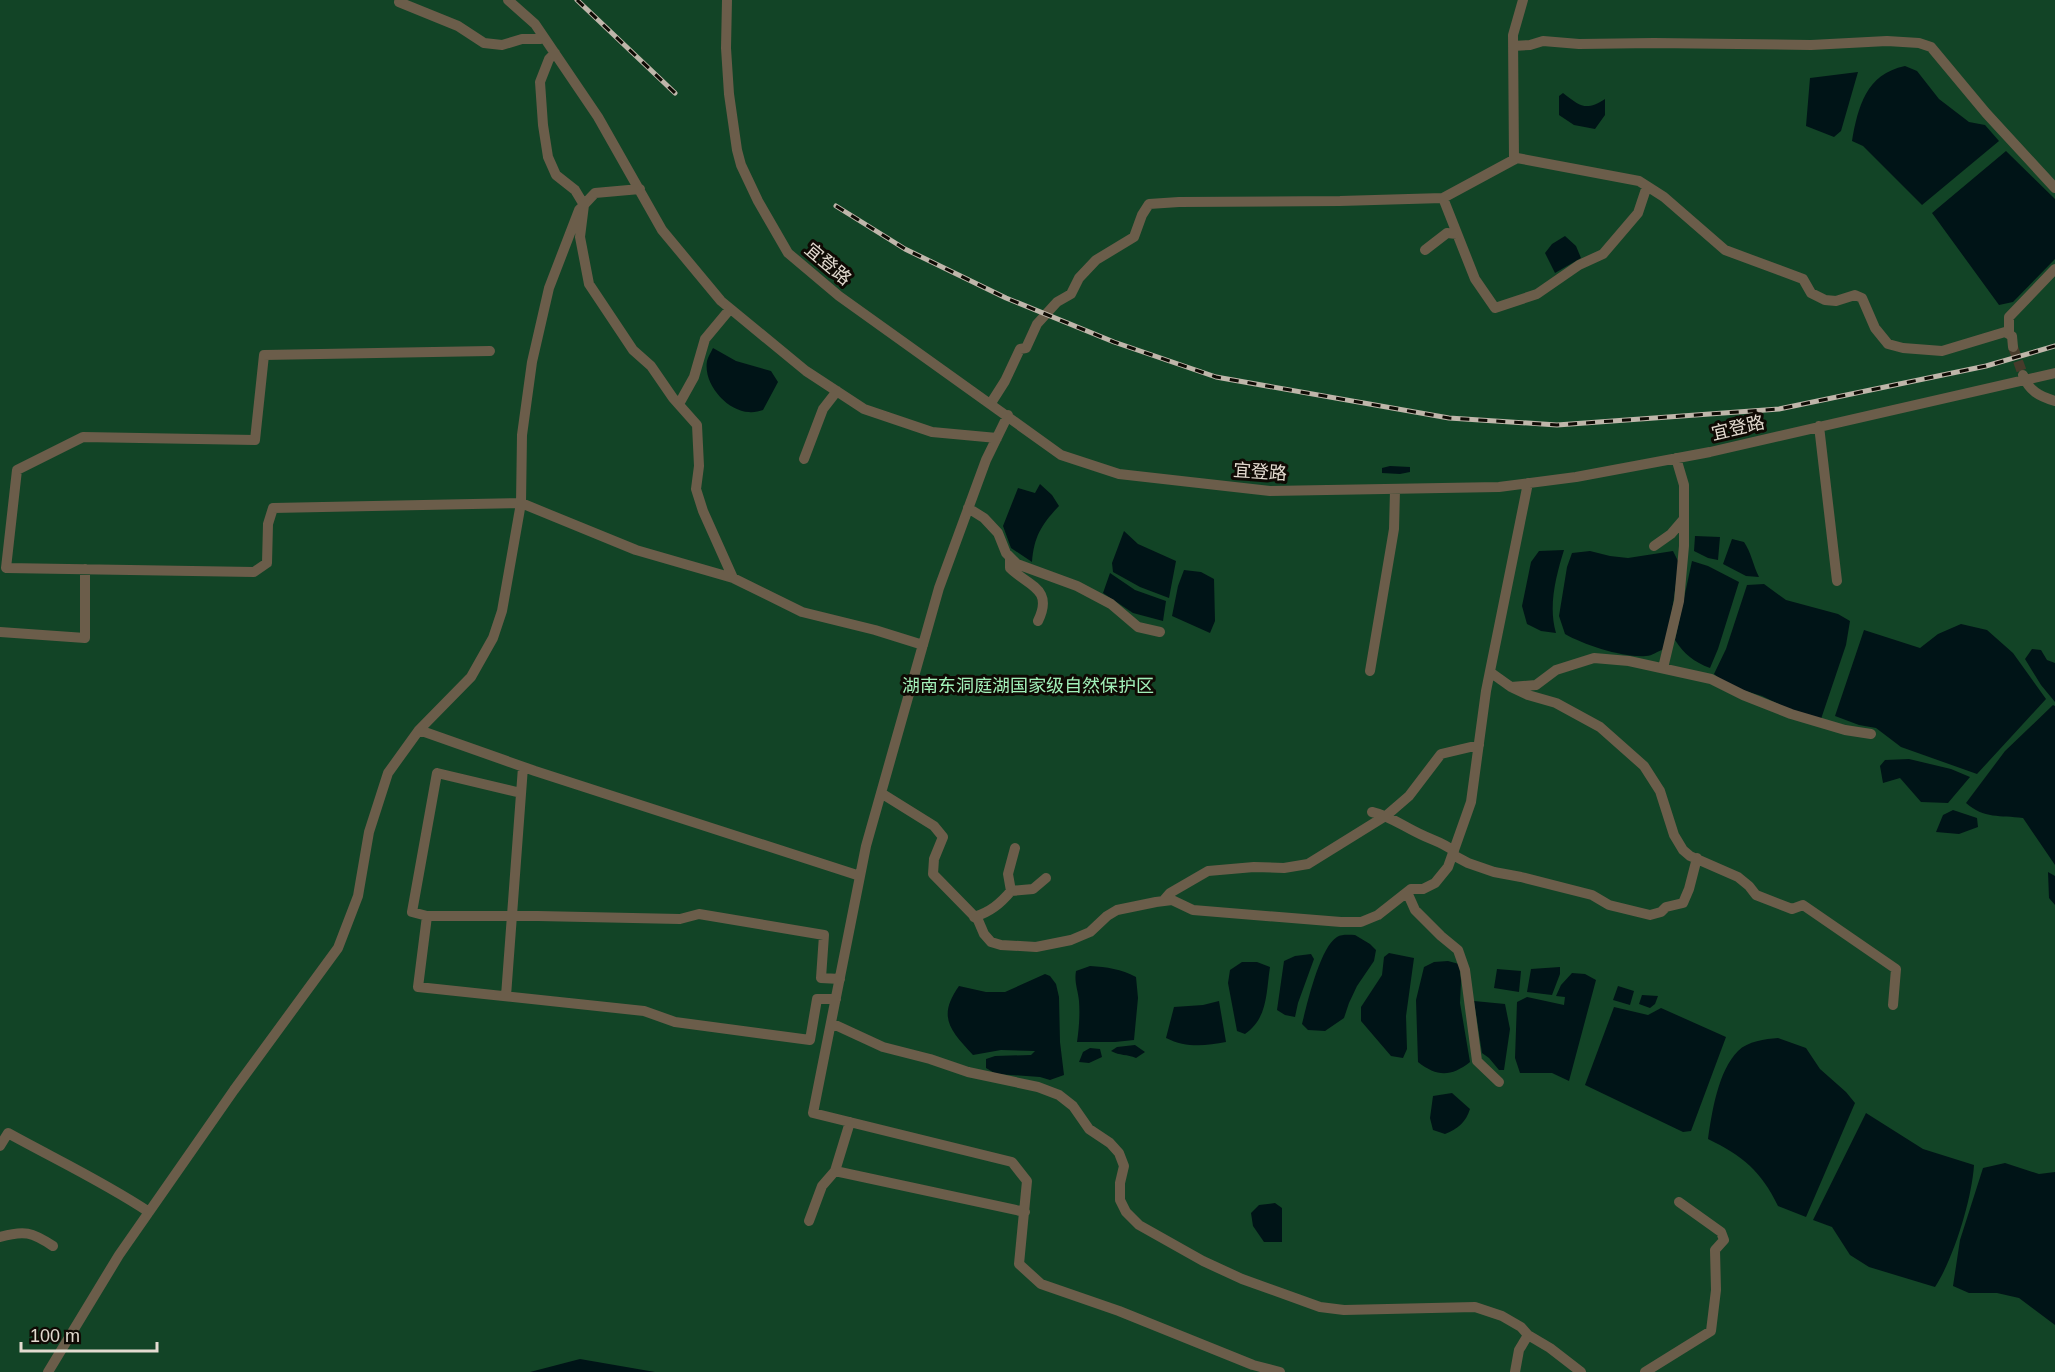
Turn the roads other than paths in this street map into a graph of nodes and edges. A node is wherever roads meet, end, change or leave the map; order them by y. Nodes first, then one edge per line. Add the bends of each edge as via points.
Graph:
1 (508, 0) edge
2 (727, 0) edge
3 (1523, 0) edge
4 (399, 2) dead end
5 (541, 39) dead end
6 (1513, 46) junction
7 (555, 53) junction
8 (1514, 160) junction
9 (1647, 186) junction
10 (2055, 188) edge
11 (640, 189) junction
12 (1443, 198) junction
13 (584, 205) junction
14 (1456, 234) junction
15 (1425, 250) dead end
16 (2055, 270) edge
17 (730, 309) junction
18 (2009, 334) junction
19 (2013, 347) tunnel mouth
20 (490, 351) dead end
21 (2055, 373) edge
22 (2024, 378) junction
23 (837, 391) junction
24 (2055, 400) edge
25 (991, 403) junction
26 (679, 404) junction
27 (1008, 415) junction
28 (1819, 426) junction
29 (997, 438) junction
30 (1676, 458) junction
31 (804, 459) dead end
32 (1528, 483) junction
33 (1395, 490) junction
34 (520, 503) junction
35 (968, 508) junction
36 (1683, 520) junction
37 (1654, 546) dead end
38 (1010, 557) junction
39 (85, 569) junction
40 (732, 578) junction
41 (1837, 581) dead end
42 (1038, 621) dead end
43 (0, 632) edge
44 (1160, 632) dead end
45 (922, 645) junction
46 (1663, 668) junction
47 (1370, 671) dead end
48 (1490, 672) junction
49 (1511, 687) junction
50 (419, 730) junction
51 (1871, 734) dead end
52 (1479, 745) junction
53 (523, 767) junction
54 (521, 793) junction
55 (881, 793) junction
56 (1372, 813) dead end
57 (1388, 815) junction
58 (1015, 848) dead end
59 (1453, 853) junction
60 (1697, 858) junction
61 (860, 876) junction
62 (1046, 878) dead end
63 (1011, 891) junction
64 (1407, 892) junction
65 (1163, 901) junction
66 (428, 916) junction
67 (512, 916) junction
68 (974, 917) junction
69 (821, 978) junction
70 (840, 979) junction
71 (506, 996) junction
72 (817, 999) junction
73 (836, 999) junction
74 (1893, 1005) dead end
75 (831, 1023) junction
76 (1499, 1082) dead end
77 (850, 1122) junction
78 (4, 1131) edge
79 (0, 1146) edge
80 (835, 1171) junction
81 (1679, 1202) dead end
82 (149, 1212) junction
83 (1025, 1212) junction
84 (809, 1221) dead end
85 (0, 1237) edge
86 (53, 1246) dead end
87 (1528, 1335) junction
88 (48, 1372) edge
89 (1280, 1372) edge
90 (1515, 1372) edge
91 (1581, 1372) edge
92 (1645, 1372) edge

1 - 7 street via 535,24
2 - 25 street, 宜登路 via 729,94 737,150 758,201 788,253 839,296
3 - 6 street
4 - 5 street via 458,26 484,43 501,45
6 - 8 street
6 - 10 street via 1543,41 1919,43 1931,47
7 - 11 street
7 - 13 street via 540,82 548,157 556,175 575,190
8 - 9 street via 1639,181
8 - 12 street
9 - 14 street via 1638,213 1603,254 1538,294 1495,308 1475,279
9 - 18 street via 1725,250 1803,279 1811,293 1825,300 1862,297 1875,328 1888,344 1942,351
11 - 13 street via 595,193
11 - 17 street via 662,230
12 - 14 street
12 - 25 street via 1149,204 1134,237 1096,260 1079,278 1071,294 1057,302 1037,324
13 - 26 street via 580,237 589,284 633,350 651,366
13 - 34 street via 549,288 532,362 522,435
14 - 15 street via 1447,233
16 - 18 street via 2008,317
17 - 23 street
17 - 26 street via 705,339 694,377
18 - 19 street
20 - 39 street via 264,355 255,441 83,437 17,470 6,568
21 - 22 street, 宜登路
22 - 24 street via 2035,392
22 - 28 street, 宜登路 via 1933,403
23 - 29 street via 864,409 932,432
23 - 31 street via 823,409
25 - 27 street, 宜登路
26 - 40 street via 697,425 696,489
27 - 29 street
27 - 33 street, 宜登路 via 1061,455 1119,474 1270,491
28 - 30 street, 宜登路
28 - 41 street
29 - 35 street
30 - 32 street, 宜登路
30 - 36 street via 1684,485
32 - 33 street, 宜登路
32 - 48 street
33 - 47 street via 1394,529
34 - 39 street via 273,508 268,524 267,563 254,572
34 - 40 street via 636,550
34 - 50 street via 502,611 493,638 471,677
35 - 38 street via 998,533
35 - 45 street
36 - 37 street
36 - 46 street via 1678,601
38 - 42 street via 1010,568 1035,585 1042,598 1043,611
38 - 44 street via 1017,564 1077,586 1111,604 1138,627
39 - 43 street via 85,638
40 - 45 street via 802,612
45 - 55 street
46 - 49 street via 1629,660 1594,658 1556,670 1536,685
46 - 51 street via 1711,679 1791,714
48 - 49 street
48 - 52 street
49 - 60 street via 1556,703 1600,727 1644,766 1660,791 1674,835 1683,850
50 - 53 street
50 - 82 street via 388,773 369,832 358,896 338,948
52 - 57 street via 1441,754 1409,796
52 - 59 street via 1471,802
53 - 54 street
53 - 61 street
54 - 66 street via 437,773 412,912
54 - 67 street
55 - 61 street
55 - 68 street via 934,826 943,837 933,874
56 - 57 street
57 - 59 street via 1439,841
57 - 65 street via 1308,864 1208,871 1170,892
58 - 63 street via 1008,874
59 - 60 street via 1494,872 1592,895 1609,905 1650,915 1683,903
59 - 64 street via 1448,867 1435,882
60 - 74 street via 1738,877 1756,895 1792,909 1803,904 1896,969
61 - 70 street
62 - 63 street via 1033,889
63 - 68 street via 1000,904
64 - 65 street via 1378,915 1361,922 1193,910 1172,900
64 - 76 street via 1415,910 1458,950 1466,970 1477,1060
65 - 68 street via 1117,910 1090,932 1036,947 991,942
66 - 67 street
66 - 71 street via 418,987
67 - 69 street via 680,919 699,914 824,935
67 - 71 street
69 - 70 street
69 - 72 street
70 - 73 street
71 - 72 street via 644,1011 675,1022 810,1040
72 - 73 street
73 - 75 street
75 - 77 street via 813,1113
75 - 87 street via 883,1047 1059,1095 1073,1106 1089,1129 1119,1154 1124,1166 1120,1200 1126,1212 1139,1225 1242,1279 1320,1307 1344,1310 1475,1307 1502,1316
77 - 80 street
77 - 83 street via 1012,1162 1027,1181
78 - 79 street
78 - 82 street
80 - 83 street
80 - 84 street via 822,1186
81 - 92 street via 1720,1232 1724,1240 1715,1250 1711,1332
82 - 88 street
83 - 89 street via 1019,1264 1041,1284
85 - 86 street via 23,1231
87 - 90 street via 1519,1350
87 - 91 street

